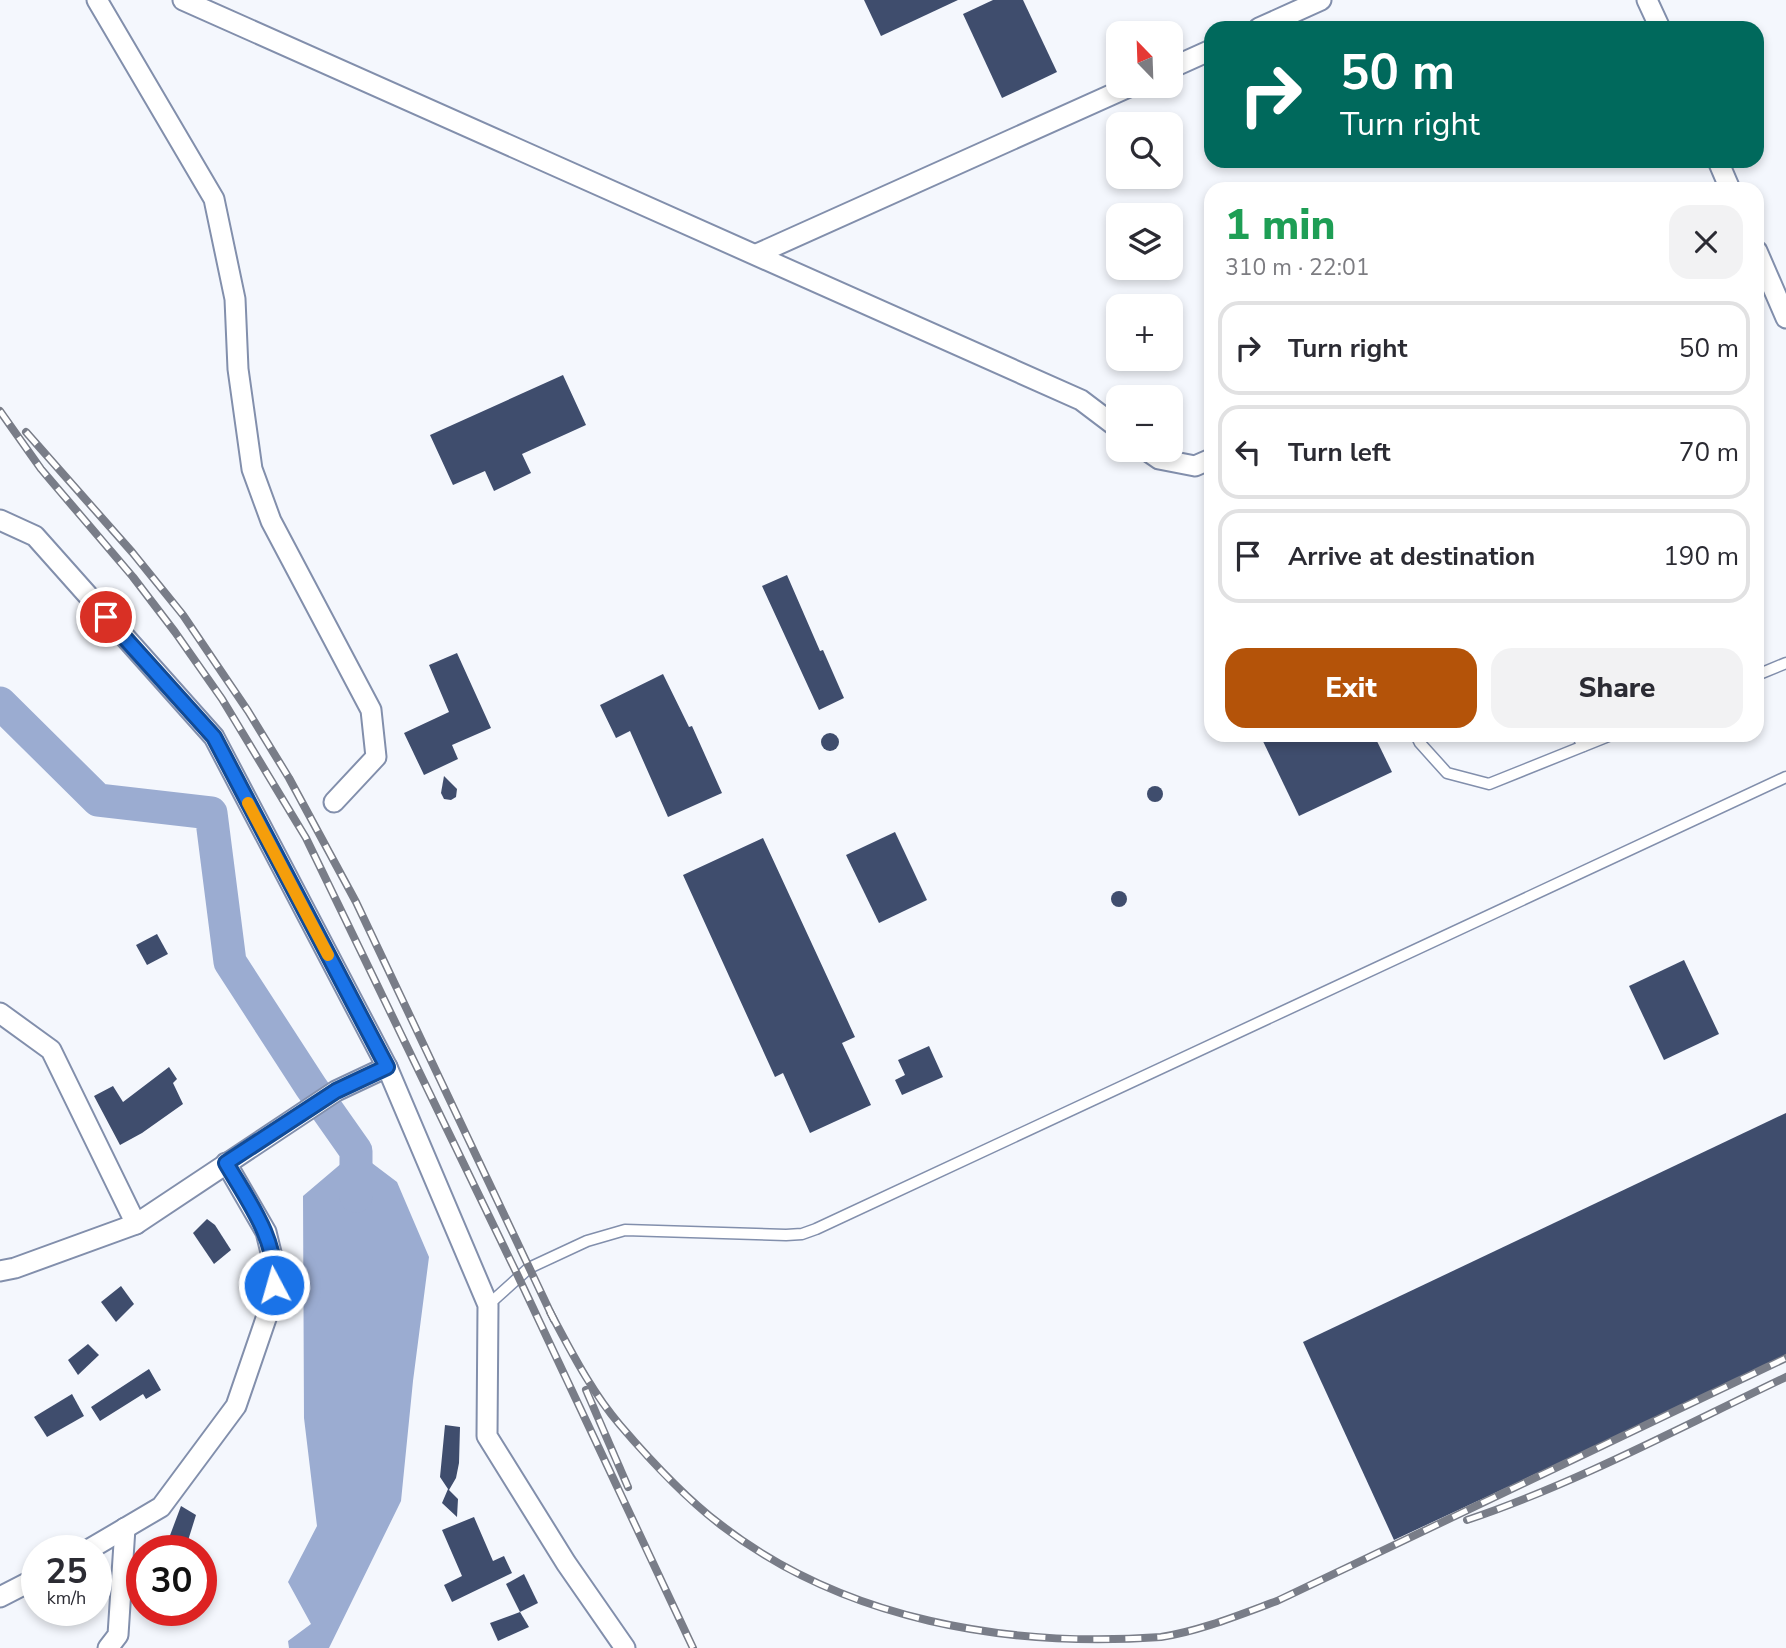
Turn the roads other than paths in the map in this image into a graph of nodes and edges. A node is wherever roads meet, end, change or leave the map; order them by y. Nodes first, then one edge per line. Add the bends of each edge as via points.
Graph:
1 (97, 0) edge
2 (183, 0) edge
3 (1321, 0) edge
4 (1647, 0) edge
5 (1274, 21) edge
6 (1657, 21) edge
7 (1204, 53) edge
8 (1183, 63) edge
9 (1106, 97) edge
10 (757, 254) junction
11 (1764, 267) edge
12 (1786, 318) edge
13 (1106, 419) edge
14 (1171, 462) edge
15 (1204, 462) edge
16 (0, 520) edge
17 (1786, 663) edge
18 (1764, 672) edge
19 (1420, 742) edge
20 (1581, 742) edge
21 (1593, 742) edge
22 (1583, 746) junction
23 (1786, 777) edge
24 (334, 802) dead end
25 (0, 1013) edge
26 (387, 1067) junction
27 (226, 1163) junction
28 (136, 1224) junction
29 (0, 1271) edge
30 (488, 1305) junction
31 (125, 1528) junction
32 (112, 1536) edge
33 (21, 1586) edge
34 (0, 1597) edge
35 (108, 1648) edge
36 (625, 1648) edge

1 - 24 street via 215,199 235,299 238,369 252,469 271,521 371,709 376,757
2 - 10 street
3 - 5 street
4 - 6 street
7 - 8 street
9 - 10 street
10 - 13 street via 1081,400
11 - 12 street
14 - 15 street via 1195,466
16 - 26 street via 35,536 214,737
17 - 18 lane
19 - 22 lane via 1447,773 1489,784
20 - 22 lane
21 - 22 lane
23 - 30 lane via 816,1229 786,1235 625,1230 587,1241 529,1268
25 - 28 street via 51,1050
26 - 27 street via 336,1091
26 - 30 street
27 - 28 street
27 - 31 street via 265,1232 275,1269 272,1301 236,1406 161,1507
28 - 29 street
30 - 36 street via 487,1436
31 - 32 street
31 - 35 street via 118,1635
33 - 34 street

